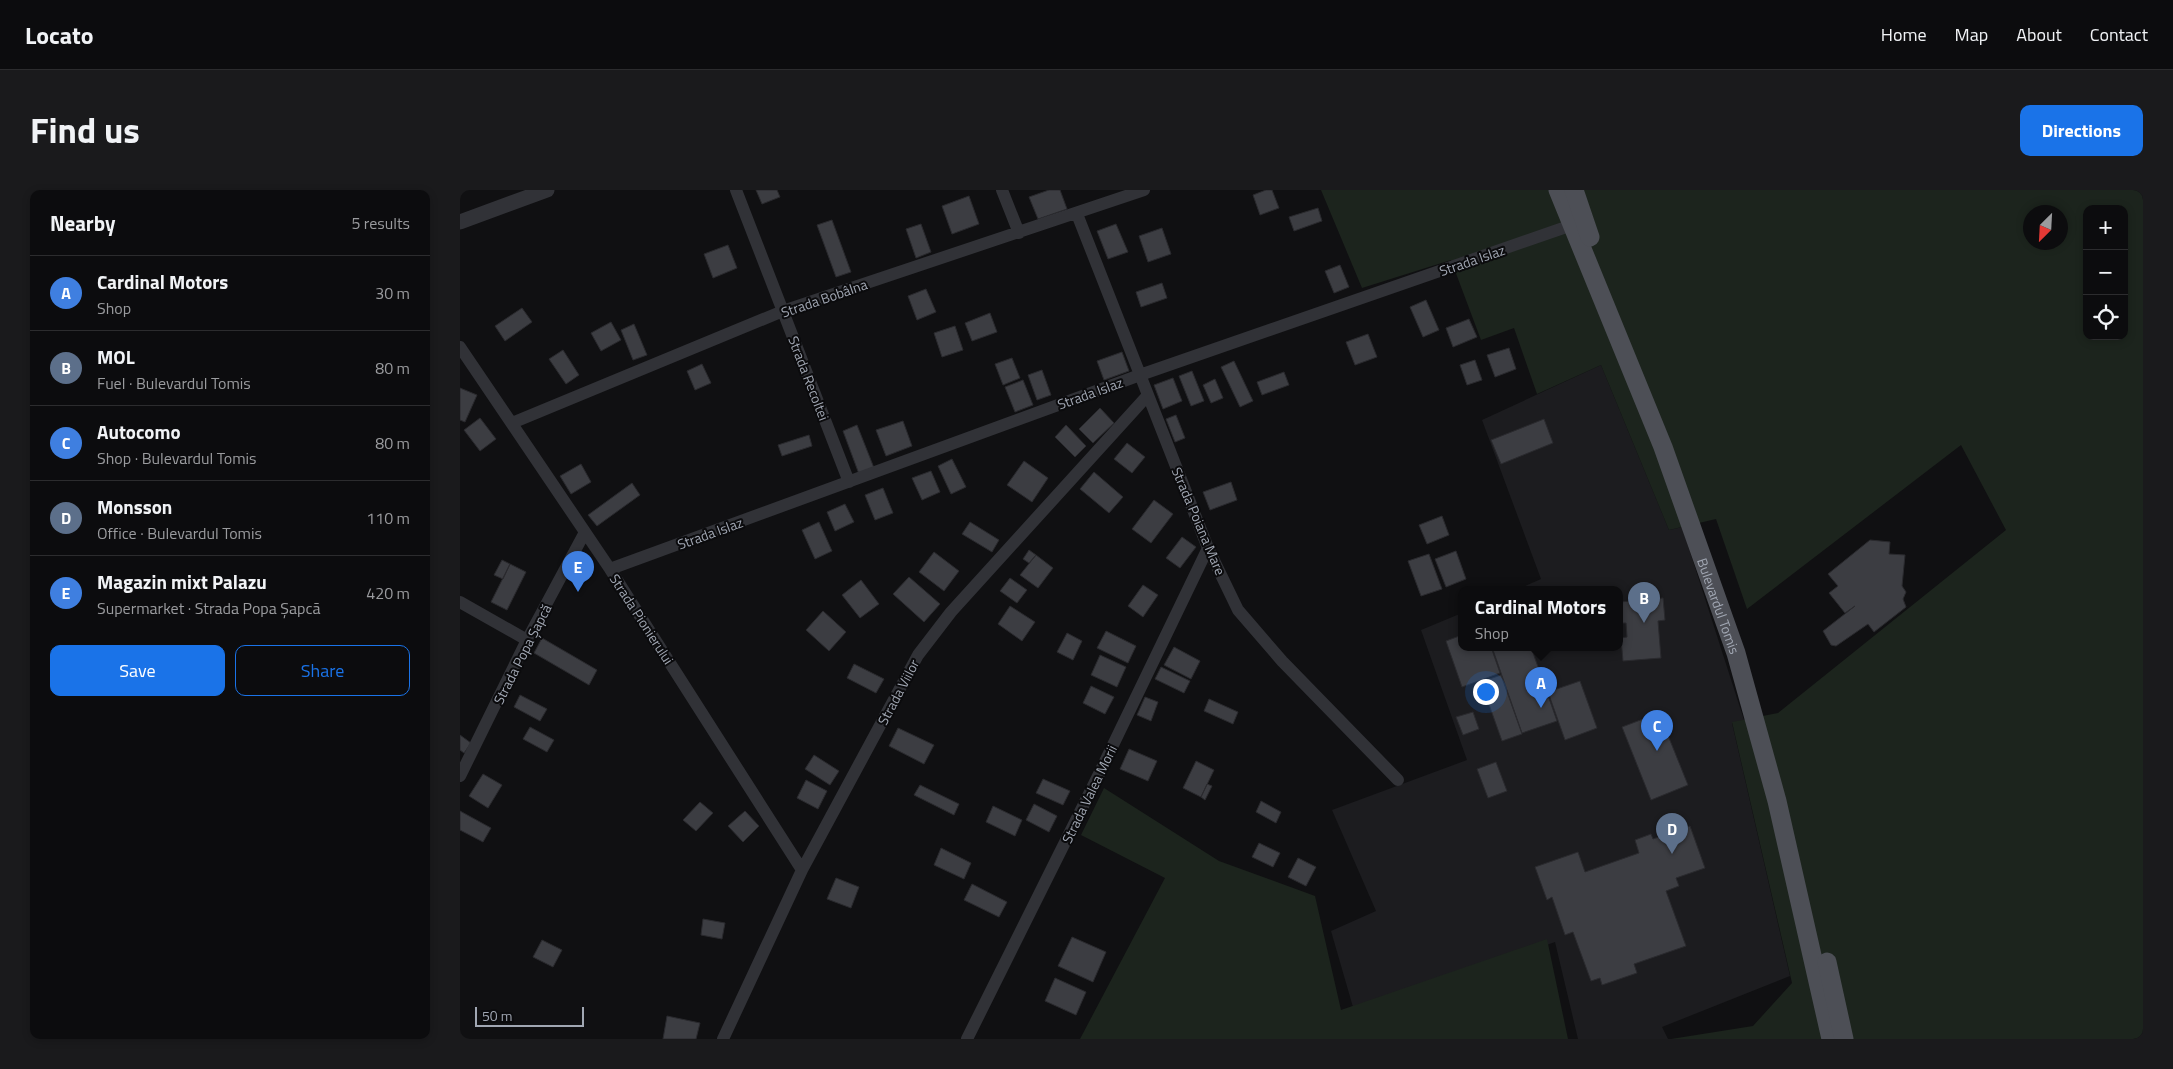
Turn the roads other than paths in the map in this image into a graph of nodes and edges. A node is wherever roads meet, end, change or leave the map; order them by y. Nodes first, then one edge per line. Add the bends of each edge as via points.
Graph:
1 (547, 190) edge
2 (736, 190) edge
3 (1002, 190) edge
4 (1144, 190) edge
5 (1558, 190) edge
6 (1574, 190) edge
7 (1077, 214) junction
8 (460, 222) edge
9 (1572, 225) junction
10 (1019, 233) junction
11 (783, 311) junction
12 (460, 347) edge
13 (1140, 375) junction
14 (1148, 395) junction
15 (512, 423) junction
16 (850, 482) junction
17 (585, 532) junction
18 (1208, 548) junction
19 (610, 569) junction
20 (460, 602) edge
21 (527, 640) junction
22 (460, 776) edge
23 (1398, 780) dead end
24 (802, 870) junction
25 (723, 1039) edge
26 (967, 1039) edge
27 (1831, 1039) edge
28 (1844, 1039) edge

1 - 8 street
2 - 11 street, Strada Recoltei
3 - 10 street
4 - 7 street, Strada Bobâlna
5 - 9 main road, Bulevardul Tomis
6 - 28 main road, Bulevardul Tomis via 1585,225 1674,442 1748,650 1789,798
7 - 10 street, Strada Bobâlna
7 - 13 street, Strada Poiana Mare
9 - 13 street, Strada Islaz
9 - 27 main road, Bulevardul Tomis via 1663,447 1736,653 1777,801
10 - 11 street, Strada Bobâlna
11 - 15 street, Strada Bobâlna
11 - 16 street, Strada Recoltei
12 - 15 street, Strada Pionierului
13 - 14 street, Strada Poiana Mare
13 - 16 street, Strada Islaz
14 - 18 street, Strada Poiana Mare
14 - 24 street, Strada Viilor via 951,612 918,655
15 - 17 street, Strada Pionierului
16 - 19 street, Strada Islaz
17 - 19 street, Strada Pionierului
17 - 21 street, Strada Popa Șapcă
18 - 23 street, Strada Poiana Mare via 1238,610 1282,661
18 - 26 street, Strada Valea Morii
19 - 24 street, Strada Pionierului
20 - 21 street
21 - 22 street, Strada Popa Șapcă
24 - 25 street, Strada Viilor

